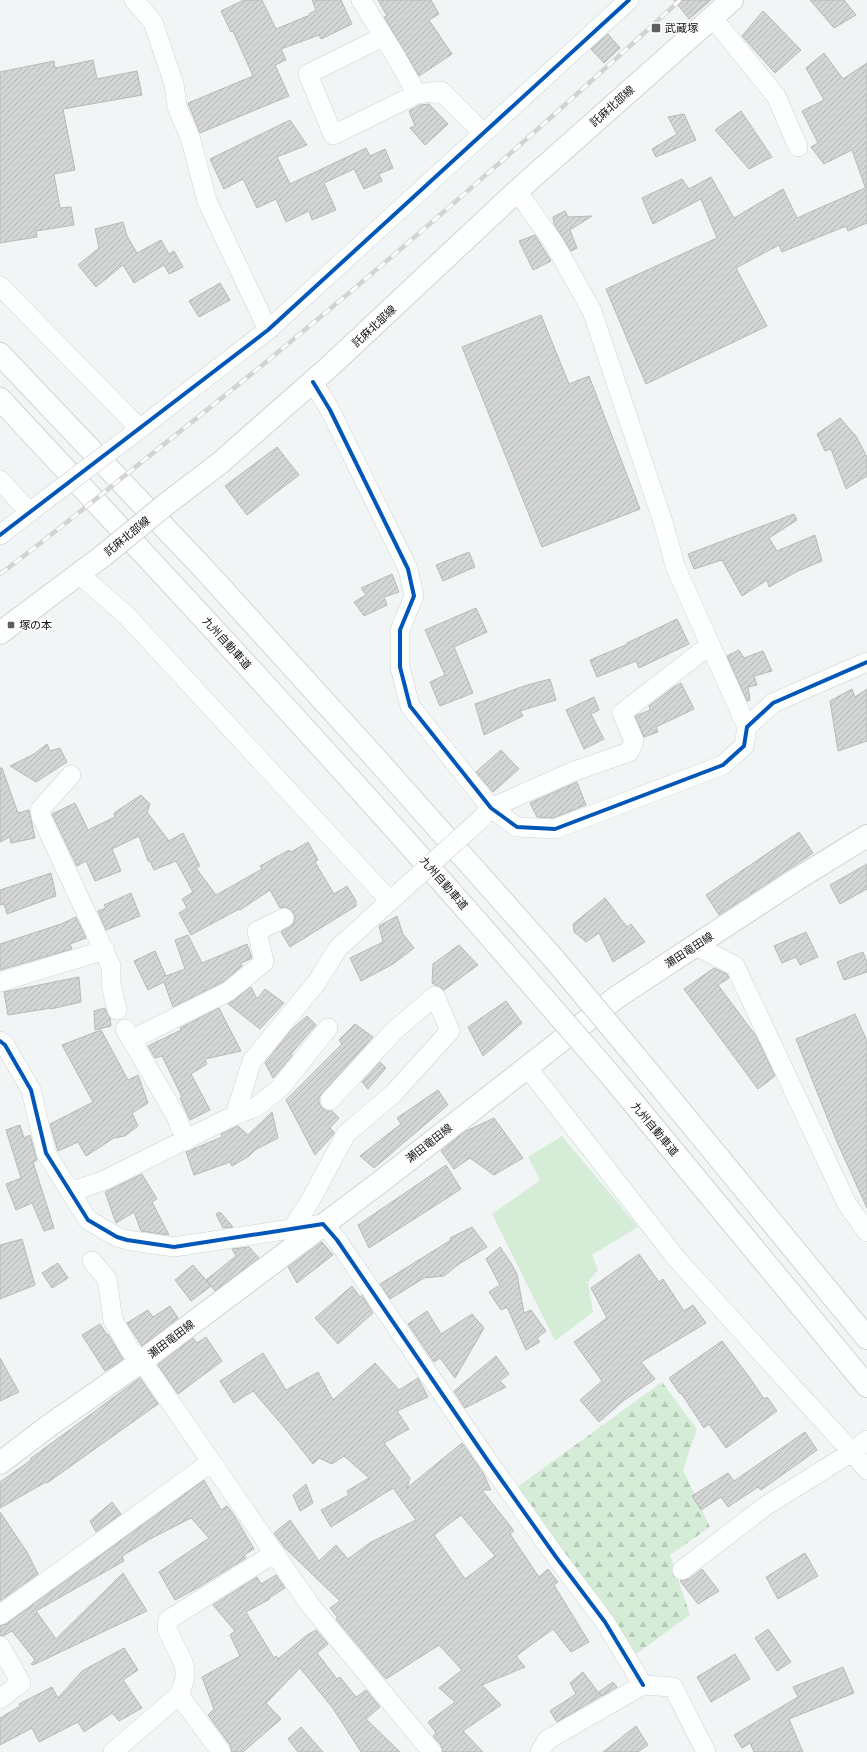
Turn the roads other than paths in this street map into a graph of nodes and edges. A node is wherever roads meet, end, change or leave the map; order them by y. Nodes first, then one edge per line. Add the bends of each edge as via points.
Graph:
1 (134, 0) edge
2 (361, 0) edge
3 (732, 0) edge
4 (627, 1) edge
5 (712, 17) junction
6 (383, 38) junction
7 (417, 94) junction
8 (483, 133) junction
9 (798, 147) dead end
10 (517, 190) junction
11 (0, 286) edge
12 (268, 330) junction
13 (0, 354) edge
14 (313, 382) junction
15 (0, 399) edge
16 (135, 433) junction
17 (0, 480) edge
18 (29, 512) junction
19 (0, 535) edge
20 (79, 574) junction
21 (0, 633) edge
22 (710, 646) junction
23 (867, 662) edge
24 (747, 727) junction
25 (71, 775) dead end
26 (486, 813) junction
27 (867, 836) edge
28 (395, 897) junction
29 (284, 918) dead end
30 (696, 946) junction
31 (105, 950) junction
32 (0, 982) edge
33 (117, 1010) dead end
34 (328, 1028) dead end
35 (0, 1041) edge
36 (527, 1066) junction
37 (330, 1100) dead end
38 (235, 1115) junction
39 (186, 1141) junction
40 (70, 1192) junction
41 (323, 1224) junction
42 (292, 1229) junction
43 (867, 1232) edge
44 (92, 1261) dead end
45 (867, 1338) edge
46 (142, 1361) junction
47 (867, 1386) edge
48 (867, 1440) edge
49 (852, 1452) junction
50 (211, 1462) junction
51 (0, 1463) edge
52 (867, 1470) edge
53 (275, 1553) junction
54 (682, 1570) dead end
55 (0, 1615) edge
56 (0, 1646) edge
57 (643, 1685) junction
58 (179, 1695) junction
59 (0, 1699) edge
60 (113, 1752) edge
61 (221, 1752) edge
62 (432, 1752) edge
63 (540, 1752) edge
64 (706, 1752) edge

1 - 12 street via 153,22 174,84 177,107 190,137 207,201
2 - 6 street
3 - 5 main road, 託麻北部線
4 - 8 street
5 - 9 street via 776,96
5 - 10 main road, 託麻北部線
6 - 7 street
6 - 7 street via 308,74 333,135
7 - 8 street via 441,91
8 - 12 street
10 - 14 main road, 託麻北部線
10 - 22 street via 554,243 592,311 675,566
11 - 16 street
12 - 16 street
13 - 45 main road, bridge via 208,574 380,762 554,959
14 - 20 main road, 託麻北部線, bridge via 220,463
14 - 26 street via 330,410 408,569 414,596 400,630 400,667 410,706
15 - 47 main road, 九州自動車道, bridge via 177,588 430,866 612,1077
16 - 18 street, bridge
17 - 18 street
18 - 19 street
20 - 21 main road, 託麻北部線
20 - 28 street via 127,616
22 - 24 street
22 - 26 street via 622,713 634,741 629,752 572,772
23 - 24 street via 774,703
24 - 26 street via 744,746 723,765 555,829 517,827
25 - 31 street via 40,810 41,816
26 - 28 street, bridge
27 - 30 main road, 瀬田竜田線
28 - 38 street via 338,948 317,982 252,1061
29 - 39 street via 257,931 264,962 229,991 128,1034 176,1116
30 - 36 main road, 瀬田竜田線 via 617,997
30 - 43 street via 735,966 847,1204
31 - 32 street
31 - 33 street via 111,966 111,984
34 - 38 street via 280,1088 256,1107
35 - 40 street via 5,1045 31,1090 46,1154
36 - 41 main road, 瀬田竜田線
36 - 49 street via 676,1258
37 - 42 street via 395,1030 435,996 450,1031 393,1094 346,1134
38 - 39 street
39 - 40 street via 105,1180
40 - 42 street via 88,1220 127,1240 174,1247
41 - 42 street
41 - 46 main road, 瀬田竜田線
41 - 57 street via 337,1240 556,1557 605,1622
44 - 46 street via 107,1279 113,1320 130,1350
46 - 50 street
46 - 51 main road, 瀬田竜田線
48 - 49 street
49 - 52 street
49 - 54 street via 767,1505
50 - 53 street
50 - 55 street
53 - 58 street via 168,1620 167,1629 185,1670 185,1679
53 - 62 street via 310,1604
56 - 59 street via 21,1683
57 - 63 street via 547,1740
57 - 64 street via 673,1687
58 - 60 street
58 - 61 street

